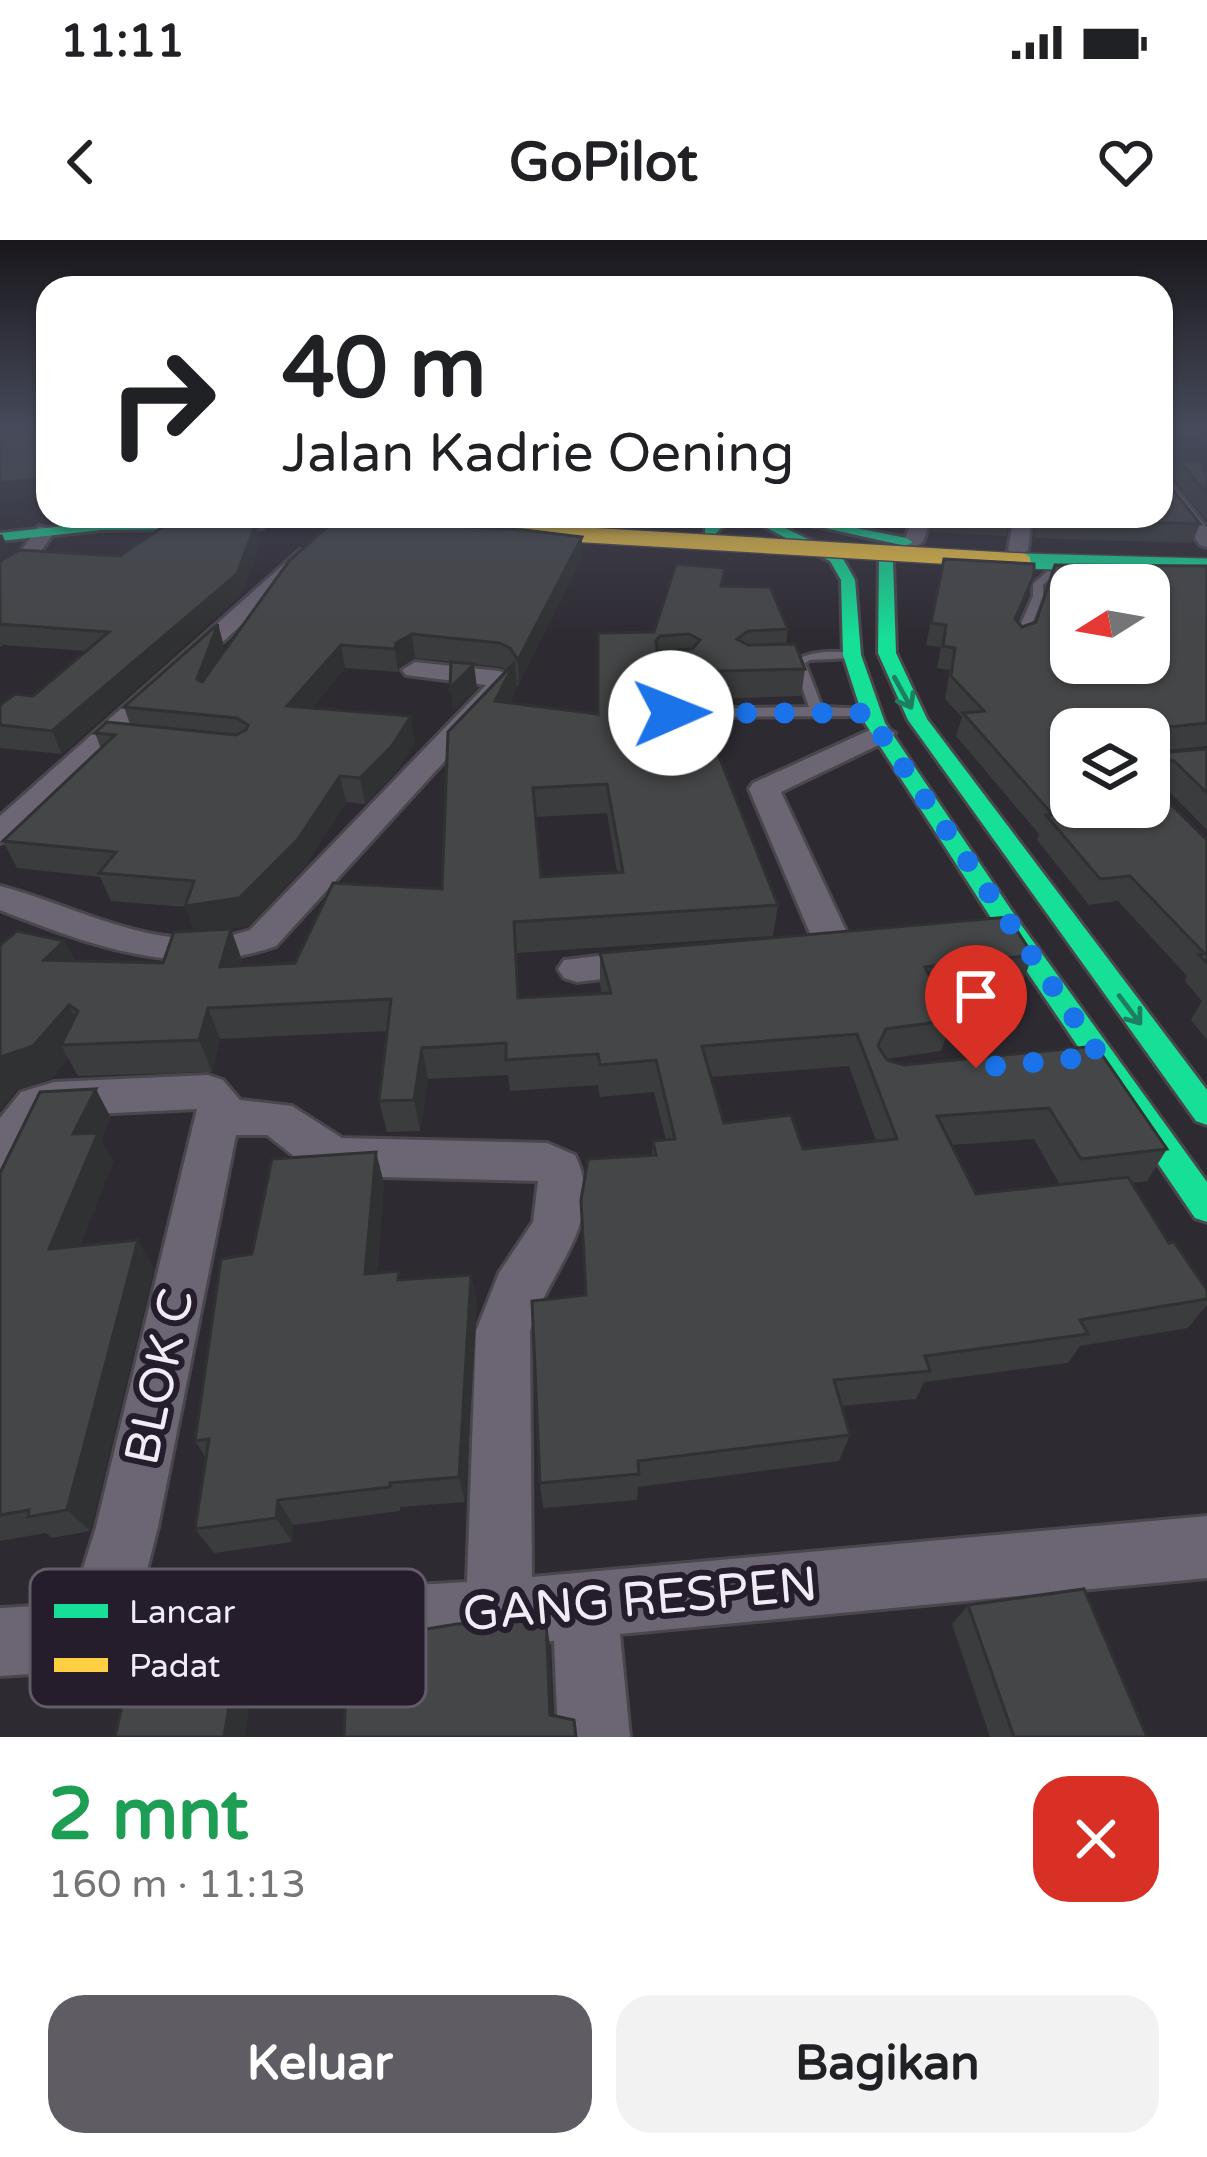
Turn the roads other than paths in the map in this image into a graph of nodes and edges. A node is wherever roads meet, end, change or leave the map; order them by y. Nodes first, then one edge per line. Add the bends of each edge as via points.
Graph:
1 (1174, 500) edge
2 (36, 524) edge
3 (36, 525) edge
4 (44, 528) edge
5 (300, 528) edge
6 (468, 528) edge
7 (600, 528) edge
8 (803, 528) edge
9 (815, 528) edge
10 (1021, 528) edge
11 (0, 529) edge
12 (334, 529) junction
13 (481, 533) edge
14 (1207, 541) edge
15 (903, 548) edge
16 (1018, 550) junction
17 (1207, 555) edge
18 (844, 558) junction
19 (1207, 566) edge
20 (1050, 572) edge
21 (1050, 573) edge
22 (1170, 574) edge
23 (1207, 575) edge
24 (0, 576) edge
25 (1019, 642) edge
26 (852, 656) junction
27 (781, 662) edge
28 (799, 662) junction
29 (688, 668) edge
30 (415, 670) dead end
31 (817, 710) junction
32 (876, 723) junction
33 (0, 833) edge
34 (0, 897) edge
35 (1013, 932) junction
36 (969, 936) edge
37 (880, 945) edge
38 (836, 950) junction
39 (789, 953) edge
40 (694, 960) edge
41 (577, 968) dead end
42 (1100, 1056) junction
43 (1054, 1060) edge
44 (1207, 1113) edge
45 (219, 1117) junction
46 (0, 1151) edge
47 (1207, 1208) edge
48 (1207, 1547) edge
49 (115, 1569) edge
50 (585, 1606) junction
51 (499, 1613) junction
52 (426, 1617) edge
53 (30, 1640) edge
54 (0, 1642) edge
55 (594, 1737) edge

1 - 14 street
2 - 11 main road
3 - 11 main road
4 - 24 street
5 - 12 main road
6 - 19 main road, bridge
7 - 13 main road
8 - 18 main road
9 - 15 main road
10 - 16 street
12 - 13 main road
12 - 33 street via 116,739
13 - 18 main road via 525,543
15 - 16 main road
15 - 18 main road
15 - 20 main road via 909,570
15 -> 44 main road via 884,630 893,676
16 - 17 main road
18 - 26 main road
21 - 25 lane via 1038,584
22 - 23 main road
26 - 28 lane
26 - 32 main road
27 - 28 lane
28 - 31 lane
29 - 31 lane via 663,669 671,713
30 - 34 street via 502,684 263,938 226,952 129,940
31 - 32 lane
32 - 35 main road
32 - 38 street via 764,790
35 - 36 street
35 - 42 main road
37 - 38 street
38 - 39 street
40 - 41 street
42 - 43 street
42 - 47 main road
45 - 46 street via 220,1103 208,1092 54,1099 37,1104
45 - 49 street, BLOK C
45 - 51 street via 276,1118 341,1157 547,1162 558,1169 565,1204 503,1331
48 - 50 street, GANG RESPEN
50 - 51 street, GANG RESPEN
50 - 55 street
51 - 52 street, GANG RESPEN
53 - 54 street, GANG RESPEN

